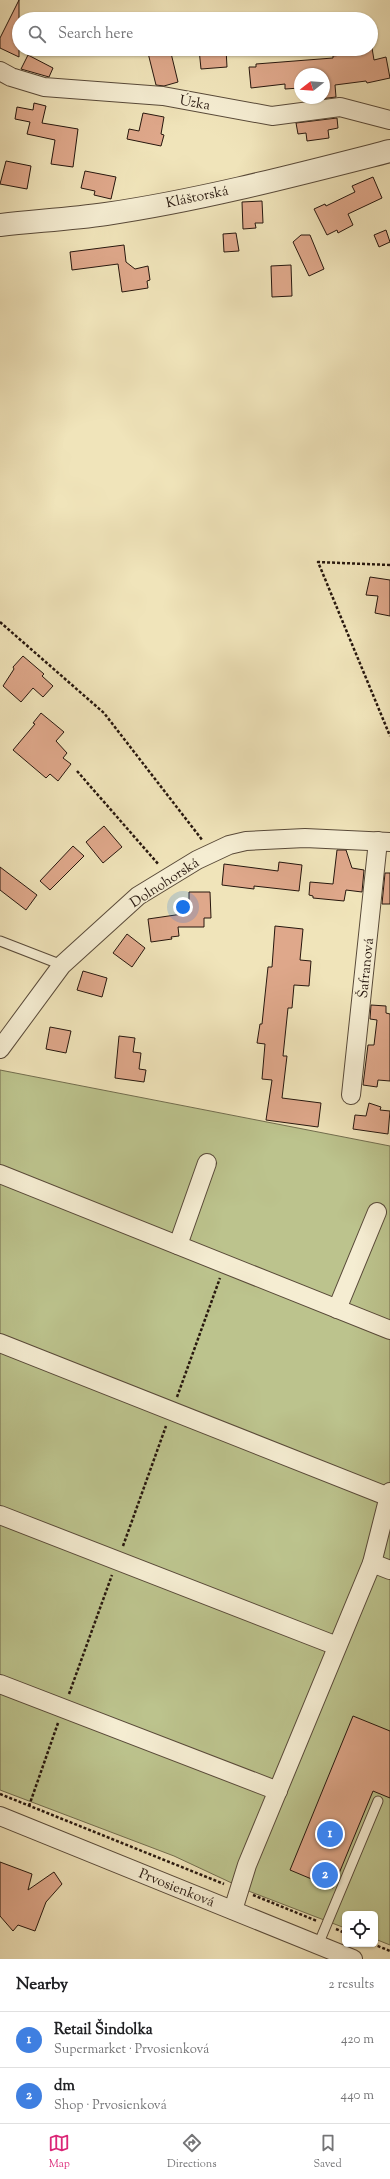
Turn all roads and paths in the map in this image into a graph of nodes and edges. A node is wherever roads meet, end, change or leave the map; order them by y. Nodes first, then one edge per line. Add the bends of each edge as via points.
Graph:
1 (0, 71) edge
2 (390, 120) edge
3 (390, 151) edge
4 (0, 225) edge
5 (390, 565) edge
6 (0, 622) edge
7 (390, 736) edge
8 (77, 771) dead end
9 (384, 842) edge
10 (205, 844) dead end
11 (170, 878) junction
12 (0, 941) edge
13 (62, 965) junction
14 (0, 1049) edge
15 (351, 1095) dead end
16 (207, 1163) dead end
17 (0, 1174) edge
18 (377, 1212) dead end
19 (178, 1245) junction
20 (225, 1264) junction
21 (337, 1309) junction
22 (390, 1330) edge
23 (0, 1343) edge
24 (172, 1411) junction
25 (389, 1494) edge
26 (0, 1515) edge
27 (118, 1560) junction
28 (372, 1563) junction
29 (390, 1570) edge
30 (337, 1646) junction
31 (0, 1684) edge
32 (64, 1708) junction
33 (278, 1791) junction
34 (0, 1794) edge
35 (378, 1801) dead end
36 (29, 1806) junction
37 (0, 1816) edge
38 (239, 1890) junction
39 (233, 1910) junction
40 (327, 1925) junction
41 (342, 1932) edge
42 (318, 1945) junction
43 (378, 1946) edge
44 (390, 1951) edge
45 (353, 1959) edge

1 - 2 street, Úzka via 11,78 44,87 163,96 272,116 340,107
3 - 4 street, Kláštorská via 163,204 106,214
5 - 7 path via 318,562
6 - 10 path via 104,713
8 - 11 path
9 - 11 street, Dolnohorská via 305,838 246,841 229,845
9 - 15 street, Šafranová
11 - 13 street, Dolnohorská via 138,896
12 - 13 lane
13 - 14 street, Dolnohorská
16 - 19 street
17 - 19 street
18 - 21 street
19 - 20 street
20 - 21 street
20 - 24 path
21 - 22 street
23 - 24 street
24 - 25 street
24 - 27 path
25 - 28 street
26 - 27 street
27 - 30 street
27 - 32 path
28 - 29 street
28 - 30 street
30 - 33 street
31 - 32 street
32 - 33 street
32 - 36 path
33 - 38 street
34 - 36 path
35 - 40 lane
36 - 38 path
37 - 39 street, Prvosienková
38 - 39 street
38 - 40 path
39 - 42 street, Prvosienková
40 - 41 path
40 - 42 lane
42 - 45 street, Prvosienková
43 - 44 path

